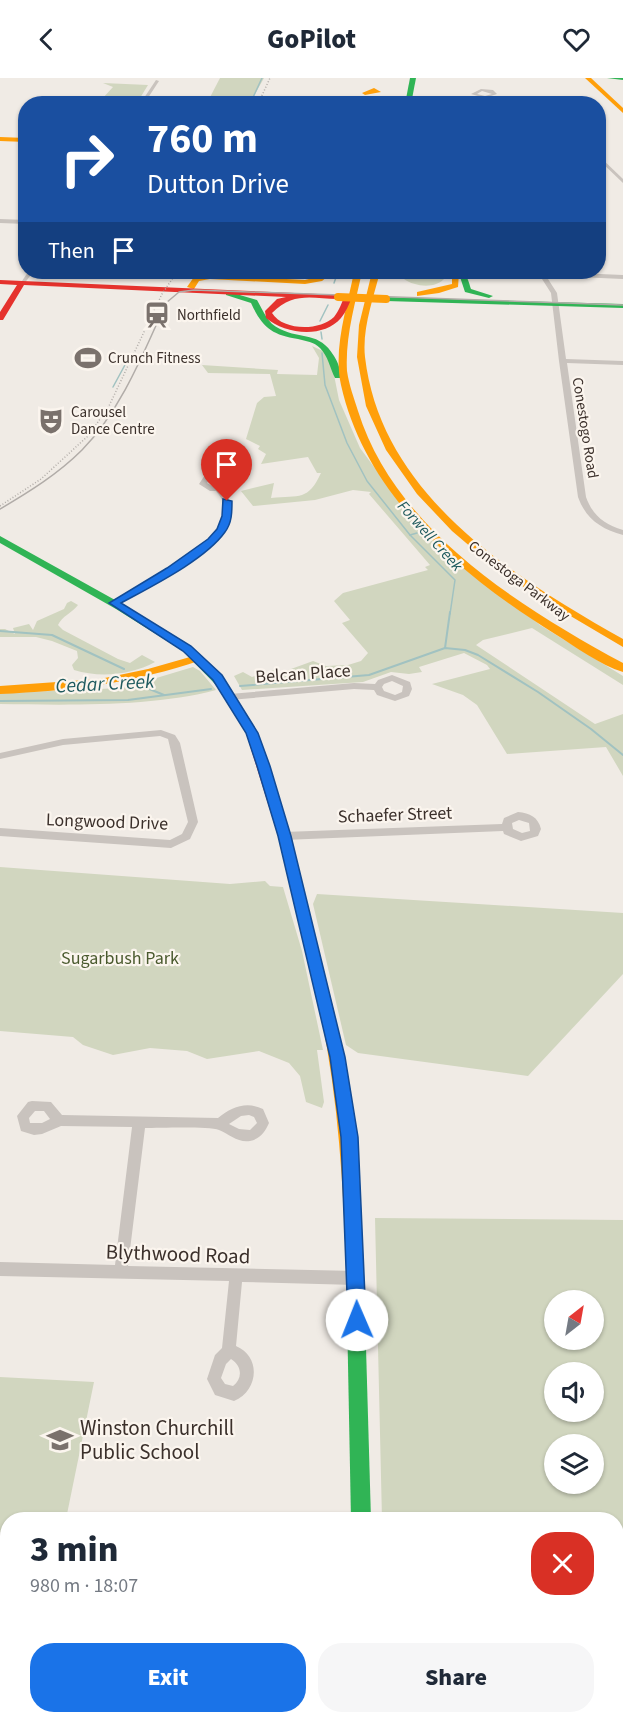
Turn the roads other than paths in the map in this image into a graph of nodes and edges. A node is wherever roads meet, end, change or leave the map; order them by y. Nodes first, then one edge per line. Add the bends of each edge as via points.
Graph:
1 (399, 78) edge
2 (413, 78) edge
3 (420, 78) edge
4 (588, 78) edge
5 (610, 78) edge
6 (623, 78) edge
7 (157, 81) dead end
8 (147, 96) edge
9 (396, 96) edge
10 (410, 96) edge
11 (411, 96) edge
12 (623, 111) edge
13 (0, 139) edge
14 (18, 140) edge
15 (606, 164) edge
16 (623, 182) edge
17 (0, 221) edge
18 (18, 222) edge
19 (606, 276) edge
20 (623, 277) edge
21 (18, 279) edge
22 (25, 279) edge
23 (42, 279) edge
24 (197, 279) edge
25 (231, 279) edge
26 (318, 279) edge
27 (355, 279) edge
28 (357, 279) edge
29 (383, 279) edge
30 (456, 279) edge
31 (464, 279) edge
32 (545, 279) edge
33 (0, 282) edge
34 (191, 287) junction
35 (153, 288) junction
36 (229, 292) junction
37 (420, 294) junction
38 (339, 295) junction
39 (296, 296) junction
40 (386, 296) junction
41 (489, 296) junction
42 (555, 301) junction
43 (623, 301) edge
44 (623, 306) edge
45 (0, 318) edge
46 (562, 361) junction
47 (623, 363) edge
48 (351, 409) junction
49 (219, 489) dead end
50 (623, 533) edge
51 (0, 539) edge
52 (114, 603) junction
53 (623, 644) edge
54 (197, 657) junction
55 (623, 670) edge
56 (378, 687) dead end
57 (0, 690) edge
58 (230, 697) junction
59 (0, 756) edge
60 (506, 827) dead end
61 (0, 832) edge
62 (284, 836) junction
63 (59, 1120) dead end
64 (139, 1124) junction
65 (220, 1124) dead end
66 (0, 1269) edge
67 (121, 1272) junction
68 (236, 1276) junction
69 (356, 1278) junction
70 (229, 1351) dead end
71 (361, 1512) edge

1 - 9 main road
2 - 10 main road
3 - 11 main road
4 - 12 main road
5 - 6 main road
7 - 8 street
13 - 14 main road
15 - 16 street
17 - 18 street
19 - 20 street
21 - 33 main road
22 - 45 main road
23 - 35 main road
24 - 34 main road
25 - 26 main road
27 - 39 main road via 337,318 322,326 289,327 270,318 268,313 276,303
28 - 48 main road, Conestoga Parkway via 345,336 344,366
29 - 53 main road, Conestoga Parkway via 367,317 361,355 370,406 385,442 434,506 506,571 553,604
30 - 37 main road via 455,285
31 - 41 main road via 468,290
32 - 42 street
34 - 35 main road
34 - 38 main road
35 - 36 main road
36 - 39 main road
36 - 48 main road via 254,302 267,324 330,350 343,398
37 - 40 main road
37 - 41 main road
38 - 39 main road
38 - 40 main road, bridge
40 - 42 main road
41 - 42 main road
42 - 43 main road
42 - 44 main road
42 - 46 street, Conestogo Road
46 - 47 street
46 - 50 street, Conestogo Road via 587,514
48 - 55 main road, Conestoga Parkway via 389,483 455,555 587,651
49 - 52 street via 228,510 219,533 171,570
51 - 52 main road
52 - 54 main road
54 - 57 main road via 152,675 119,682
54 - 58 main road
56 - 58 street, Belcan Place
58 - 62 main road via 252,733
59 - 61 street, Longwood Drive via 63,742 161,733 172,737 175,743 193,822 186,836 171,844
60 - 62 street, Schaefer Street
62 - 69 main road via 338,1057 350,1137
63 - 64 street
64 - 65 street
64 - 67 street
66 - 67 street, Blythwood Road
67 - 68 street, Blythwood Road
68 - 69 street, Blythwood Road
68 - 70 street
69 - 71 main road

